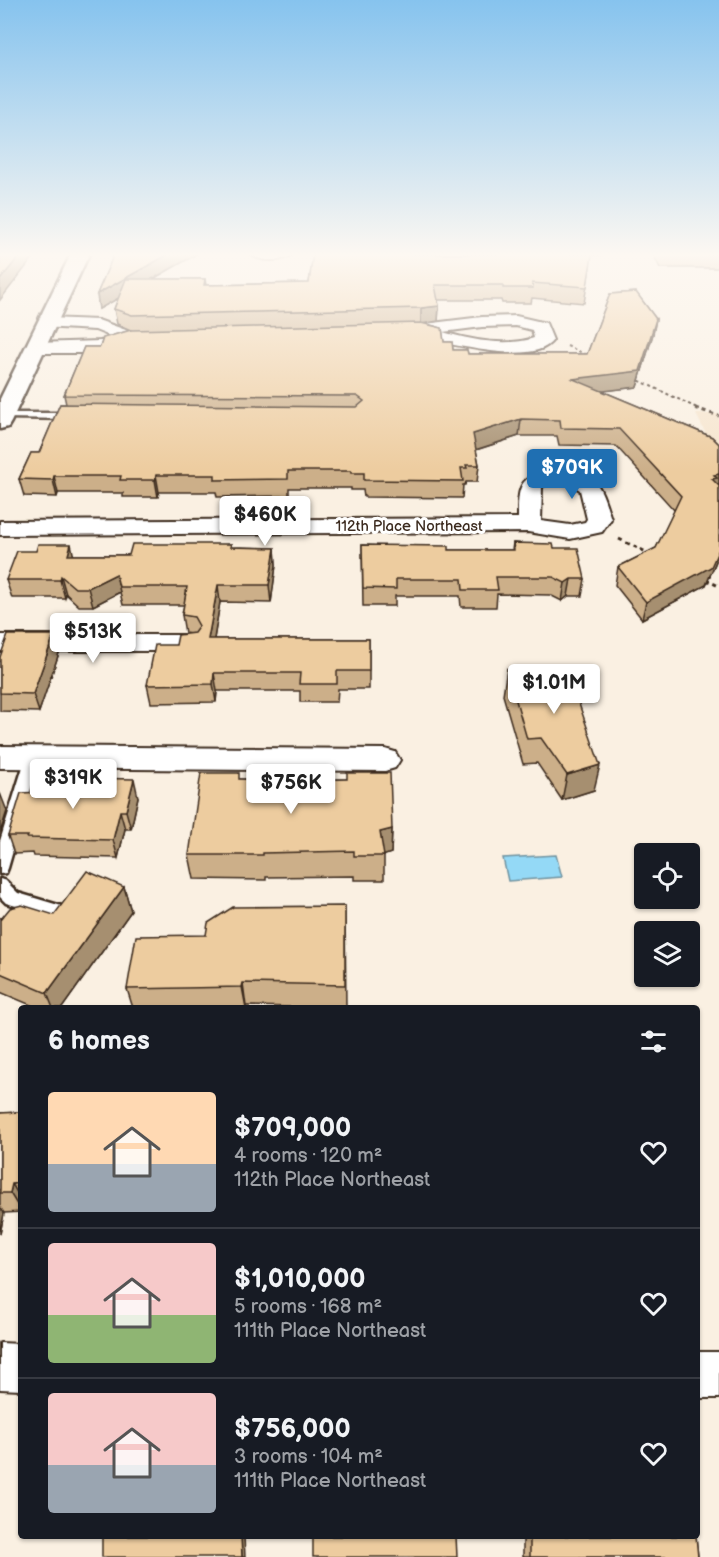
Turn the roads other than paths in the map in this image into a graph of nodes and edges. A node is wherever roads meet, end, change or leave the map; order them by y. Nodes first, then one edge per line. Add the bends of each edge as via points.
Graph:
1 (46, 327) edge
2 (102, 327) edge
3 (441, 327) edge
4 (539, 327) edge
5 (386, 332) edge
6 (155, 337) edge
7 (132, 338) junction
8 (543, 338) road end
9 (35, 349) junction
10 (89, 416) edge
11 (2, 418) edge
12 (529, 525) junction
13 (0, 528) edge
14 (0, 642) edge
15 (187, 642) edge
16 (0, 757) edge
17 (33, 757) junction
18 (385, 760) dead end
19 (0, 868) edge
20 (0, 886) edge
21 (58, 912) edge
22 (0, 1366) edge
23 (18, 1367) edge
24 (700, 1375) edge
25 (719, 1375) edge

1 - 9 street
2 - 7 street
3 - 5 street
4 - 8 street
6 - 7 street
7 - 9 street via 101,347
9 - 11 street
10 - 11 lane
12 - 12 street, 112th Place Northeast via 532,484 542,477 577,478 590,488 599,519 594,527 574,532 547,531
12 - 13 street, 112th Place Northeast
14 - 15 street
16 - 17 street
17 - 18 street
17 - 19 lane
20 - 21 lane via 12,898
22 - 23 street
24 - 25 street

